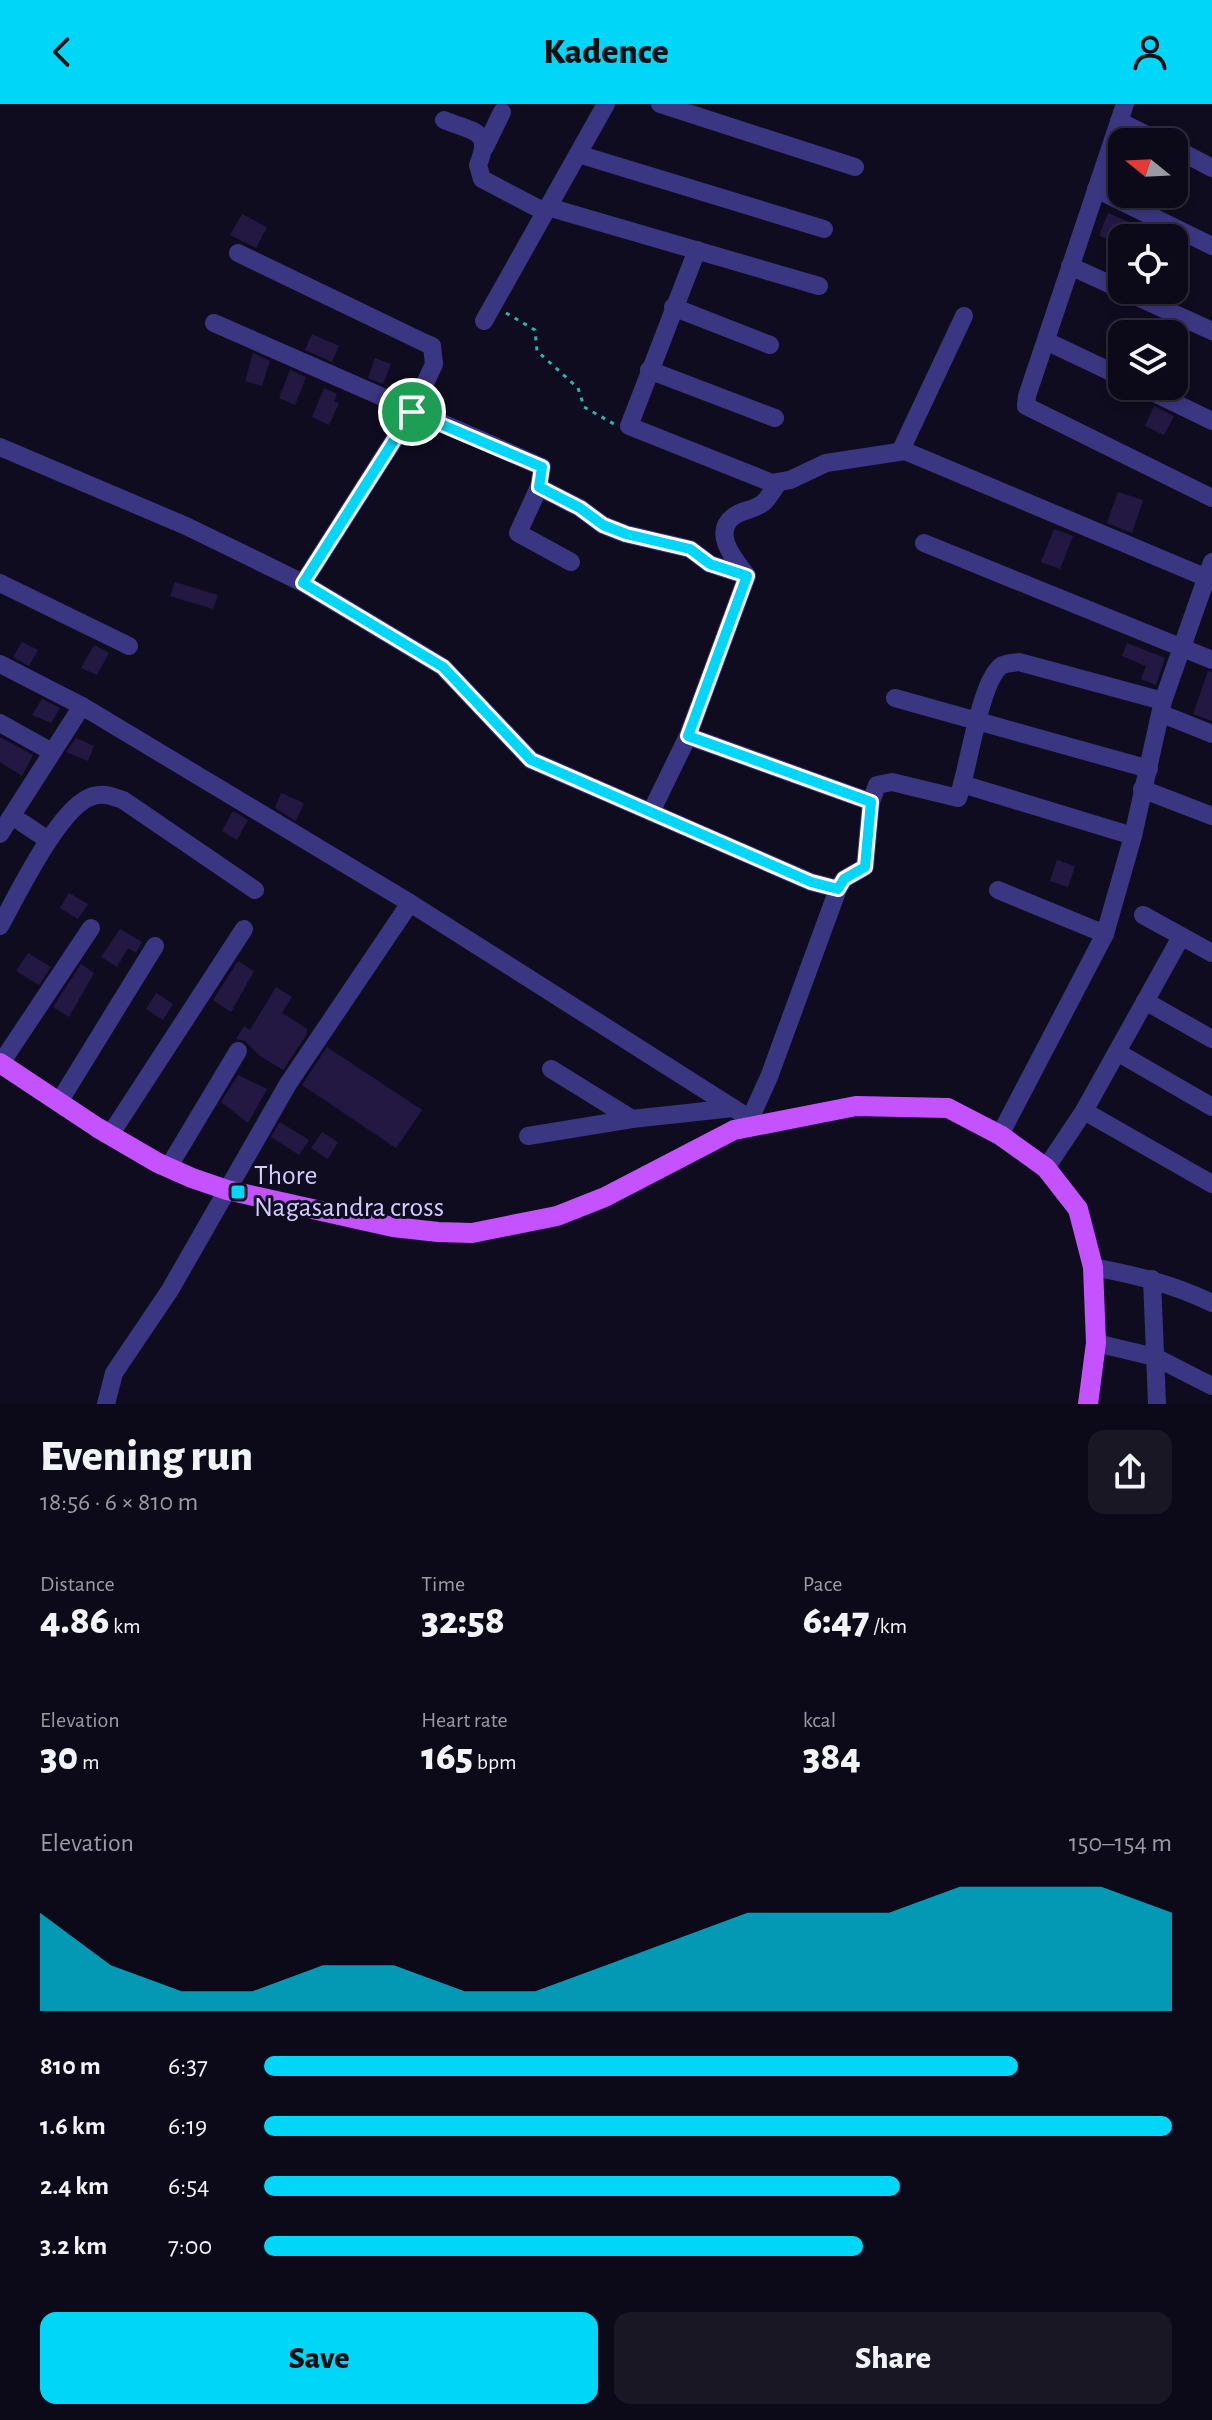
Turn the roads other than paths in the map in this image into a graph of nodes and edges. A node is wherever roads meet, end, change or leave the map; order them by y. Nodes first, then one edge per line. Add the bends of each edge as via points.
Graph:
1 (606, 104) edge
2 (660, 104) edge
3 (502, 112) dead end
4 (1122, 112) edge
5 (444, 120) dead end
6 (1143, 128) edge
7 (485, 147) junction
8 (578, 154) junction
9 (1188, 155) edge
10 (855, 167) dead end
11 (1212, 168) edge
12 (1096, 189) junction
13 (547, 209) junction
14 (824, 229) dead end
15 (1212, 246) edge
16 (697, 250) junction
17 (238, 253) dead end
18 (1070, 266) junction
19 (819, 286) dead end
20 (673, 307) junction
21 (488, 313) road end
22 (964, 316) dead end
23 (214, 323) dead end
24 (1212, 331) edge
25 (1046, 341) junction
26 (770, 345) dead end
27 (649, 370) junction
28 (1108, 370) edge
29 (1169, 400) edge
30 (412, 412) junction
31 (775, 418) dead end
32 (1212, 421) edge
33 (0, 447) edge
34 (901, 450) junction
35 (778, 483) junction
36 (539, 487) junction
37 (1212, 498) edge
38 (924, 543) dead end
39 (571, 562) dead end
40 (1209, 570) edge
41 (747, 576) junction
42 (0, 583) edge
43 (303, 583) junction
44 (129, 646) dead end
45 (1183, 650) junction
46 (1212, 660) edge
47 (0, 664) edge
48 (895, 698) dead end
49 (82, 706) junction
50 (1162, 708) junction
51 (978, 719) junction
52 (0, 723) edge
53 (1212, 734) edge
54 (688, 736) junction
55 (52, 752) junction
56 (1149, 769) junction
57 (962, 784) junction
58 (1142, 789) junction
59 (871, 802) junction
60 (651, 812) junction
61 (1212, 816) edge
62 (21, 822) dead end
63 (0, 834) edge
64 (1133, 836) junction
65 (48, 840) junction
66 (838, 889) junction
67 (255, 890) dead end
68 (998, 890) dead end
69 (410, 903) junction
70 (1143, 915) dead end
71 (0, 926) edge
72 (91, 928) dead end
73 (244, 929) dead end
74 (1105, 934) junction
75 (1181, 937) junction
76 (155, 946) dead end
77 (1212, 953) edge
78 (1145, 1001) junction
79 (1212, 1039) edge
80 (238, 1051) dead end
81 (1117, 1052) junction
82 (1, 1063) edge
83 (551, 1069) dead end
84 (59, 1102) junction
85 (1212, 1107) edge
86 (733, 1108) junction
87 (1084, 1111) junction
88 (632, 1119) junction
89 (755, 1122) junction
90 (110, 1135) junction
91 (1000, 1135) junction
92 (528, 1136) dead end
93 (168, 1168) junction
94 (1046, 1168) junction
95 (1212, 1184) edge
96 (227, 1190) junction
97 (1093, 1267) junction
98 (1152, 1279) junction
99 (1212, 1303) edge
100 (1096, 1343) junction
101 (1155, 1357) junction
102 (1212, 1386) edge
103 (106, 1404) edge
104 (1088, 1404) edge
105 (1157, 1404) edge

1 - 8 street
2 - 10 street
3 - 7 street
4 - 6 street
4 - 12 street
5 - 7 street via 479,135
7 - 13 street via 478,165 482,179
8 - 13 street
8 - 14 street
9 - 11 street
12 - 15 street
12 - 18 street
13 - 16 street
13 - 21 street
16 - 19 street
16 - 20 street
17 - 30 street via 432,346 434,364
18 - 24 street
18 - 25 street
20 - 26 street
20 - 27 street
22 - 34 street
23 - 30 street
25 - 28 street
25 - 37 street via 1026,406
27 - 31 street
27 - 35 street via 629,426
29 - 32 street
30 - 36 street via 542,467
30 - 43 street
33 - 43 street via 186,526
34 - 35 street via 826,463
34 - 40 street
35 - 41 street via 765,502 726,524 729,552
36 - 39 street via 518,533
36 - 41 street via 603,525 690,549 710,564
38 - 45 street
40 - 45 street
41 - 54 street
42 - 44 street
43 - 60 street via 443,667 531,760
45 - 46 street
45 - 50 street
47 - 49 street
48 - 51 street
49 - 55 street
49 - 69 street
50 - 51 street via 1019,662 1001,666 993,677
50 - 53 street
50 - 56 street
51 - 56 street
51 - 57 street
52 - 55 street
54 - 59 street
54 - 60 street
55 - 63 street
56 - 58 street
57 - 59 street via 956,799 882,782
57 - 64 street
58 - 61 street
58 - 64 street
59 - 66 street via 865,867
60 - 66 street
62 - 65 street
64 - 74 street
65 - 67 street via 90,796 106,794 123,800
65 - 71 street
66 - 89 street
68 - 74 street
69 - 86 street
69 - 96 street via 288,1084
70 - 75 street
72 - 82 street
73 - 90 street
74 - 91 street
75 - 77 street
75 - 78 street
76 - 84 street
78 - 79 street
78 - 81 street
80 - 93 street
81 - 85 street
81 - 87 street
82 - 84 main road
83 - 88 street
84 - 90 main road
86 - 88 street
86 - 89 street
87 - 94 street
87 - 95 street
88 - 92 street
89 - 91 main road via 856,1106 948,1108
89 - 96 main road via 557,1216 472,1233 393,1227
90 - 93 main road
91 - 94 main road
93 - 96 main road
94 - 97 main road via 1078,1209
96 - 103 street via 170,1290 114,1373
97 - 98 street
97 - 100 main road
98 - 99 street
98 - 101 street
100 - 101 street
100 - 104 main road
101 - 102 street
101 - 105 street

